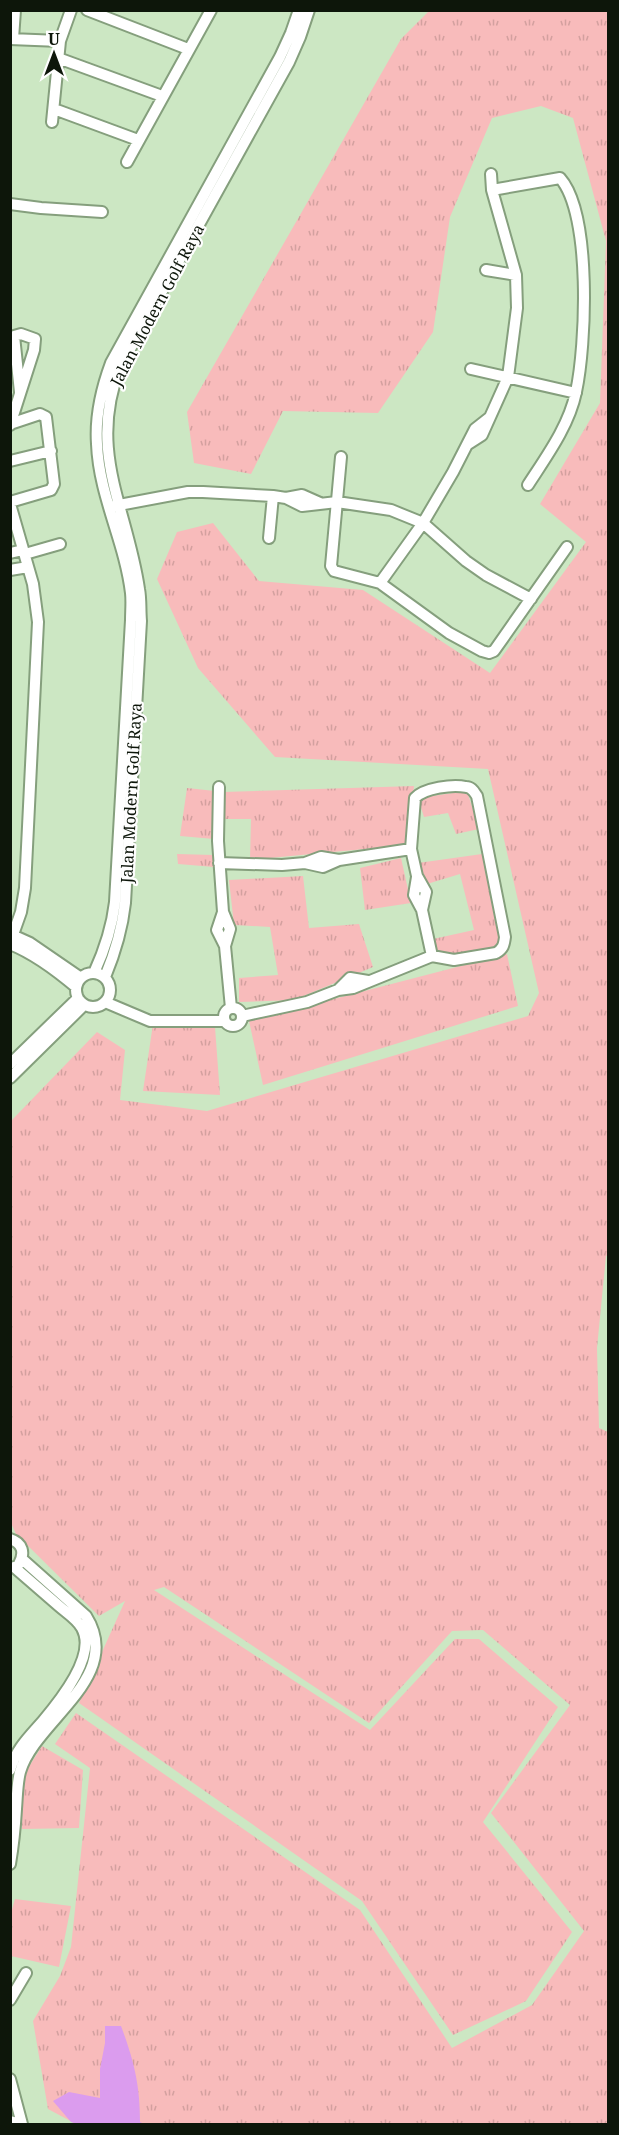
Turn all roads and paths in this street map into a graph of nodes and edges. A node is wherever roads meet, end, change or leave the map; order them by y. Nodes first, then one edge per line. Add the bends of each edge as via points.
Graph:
1 (15, 10) edge
2 (71, 10) edge
3 (87, 10) edge
4 (211, 10) edge
5 (298, 10) edge
6 (309, 10) edge
7 (12, 39) edge
8 (60, 41) junction
9 (189, 49) junction
10 (58, 58) junction
11 (162, 96) junction
12 (54, 109) junction
13 (52, 122) dead end
14 (138, 140) junction
15 (127, 162) dead end
16 (491, 174) dead end
17 (492, 190) junction
18 (10, 204) edge
19 (102, 212) dead end
20 (486, 270) dead end
21 (516, 275) junction
22 (471, 369) dead end
23 (508, 377) junction
24 (20, 392) junction
25 (576, 393) junction
26 (11, 424) edge
27 (51, 451) junction
28 (341, 457) dead end
29 (10, 461) edge
30 (528, 485) dead end
31 (273, 496) junction
32 (337, 502) junction
33 (10, 503) edge
34 (114, 507) junction
35 (423, 523) junction
36 (269, 538) dead end
37 (60, 544) dead end
38 (567, 547) dead end
39 (24, 552) junction
40 (10, 553) edge
41 (28, 567) junction
42 (10, 570) edge
43 (380, 583) junction
44 (531, 599) junction
45 (219, 787) dead end
46 (411, 849) junction
47 (219, 863) junction
48 (11, 939) edge
49 (432, 956) junction
50 (94, 973) junction
51 (105, 977) junction
52 (80, 992) junction
53 (105, 1002) junction
54 (231, 1008) junction
55 (242, 1016) junction
56 (225, 1021) junction
57 (10, 1065) edge
58 (10, 1078) edge
59 (10, 1539) edge
60 (15, 1564) edge
61 (10, 1770) edge
62 (10, 1864) edge
63 (26, 1973) dead end
64 (10, 2000) edge
65 (10, 2079) edge
66 (10, 2121) edge
67 (22, 2124) edge

1 - 7 street
2 - 8 street
3 - 9 street
4 - 9 street
5 - 34 street, Jalan Modern Golf Raya via 280,57 111,363 102,388 97,435 101,476
6 - 34 street, Jalan Modern Golf Raya via 288,62 120,367 107,414
7 - 8 street
8 - 10 street
9 - 11 street
10 - 11 street
10 - 12 street
11 - 14 street
12 - 13 street
12 - 14 street
14 - 15 street
16 - 17 street
17 - 21 street
17 - 25 street via 560,178 566,184 577,216 584,280
18 - 19 street
20 - 21 street
21 - 23 street via 517,308
22 - 23 street
23 - 25 street
23 - 35 street via 501,398 489,418 475,429
24 - 24 street via 35,339 21,334 14,336
24 - 26 street
25 - 30 street via 561,430
26 - 27 street via 44,414
27 - 29 street
27 - 33 street via 53,489
28 - 32 street
31 - 32 street via 302,495 320,503
31 - 34 street via 188,492
31 - 36 street
32 - 35 street via 391,510
32 - 43 street via 331,566 338,573
33 - 39 street
34 - 50 street, Jalan Modern Golf Raya via 131,592 131,621 115,902 112,926
34 - 51 street, Jalan Modern Golf Raya via 140,591 141,621 125,903 120,936
35 - 43 street
35 - 44 street via 466,561
37 - 39 street
38 - 44 street
39 - 40 street
39 - 41 street
41 - 42 street
41 - 48 street via 38,622 24,888
43 - 44 street via 449,633 489,653
45 - 47 street
46 - 47 street via 339,860 321,857 282,865
46 - 49 street via 417,876 414,895 422,910
46 - 49 street via 415,798 420,793 466,786 472,789 477,795 504,944 496,953 454,960
47 - 54 street via 223,912 218,930 225,946
48 - 52 street via 49,955
49 - 55 street via 370,981 350,978 338,990 288,1008
50 - 51 street
50 - 52 street via 90,973
51 - 53 street via 110,989
52 - 53 street via 92,1007
52 - 57 street
52 - 58 street
53 - 56 street via 150,1021
54 - 55 street
54 - 56 street via 224,1016
55 - 56 street via 236,1026
59 - 60 street via 20,1544 23,1554
60 - 61 street via 77,1622 85,1634 85,1654 44,1719 22,1743
60 - 62 street via 86,1616 94,1628 96,1649 90,1672 79,1690 25,1758 19,1773
63 - 64 street
65 - 67 street
66 - 67 street

